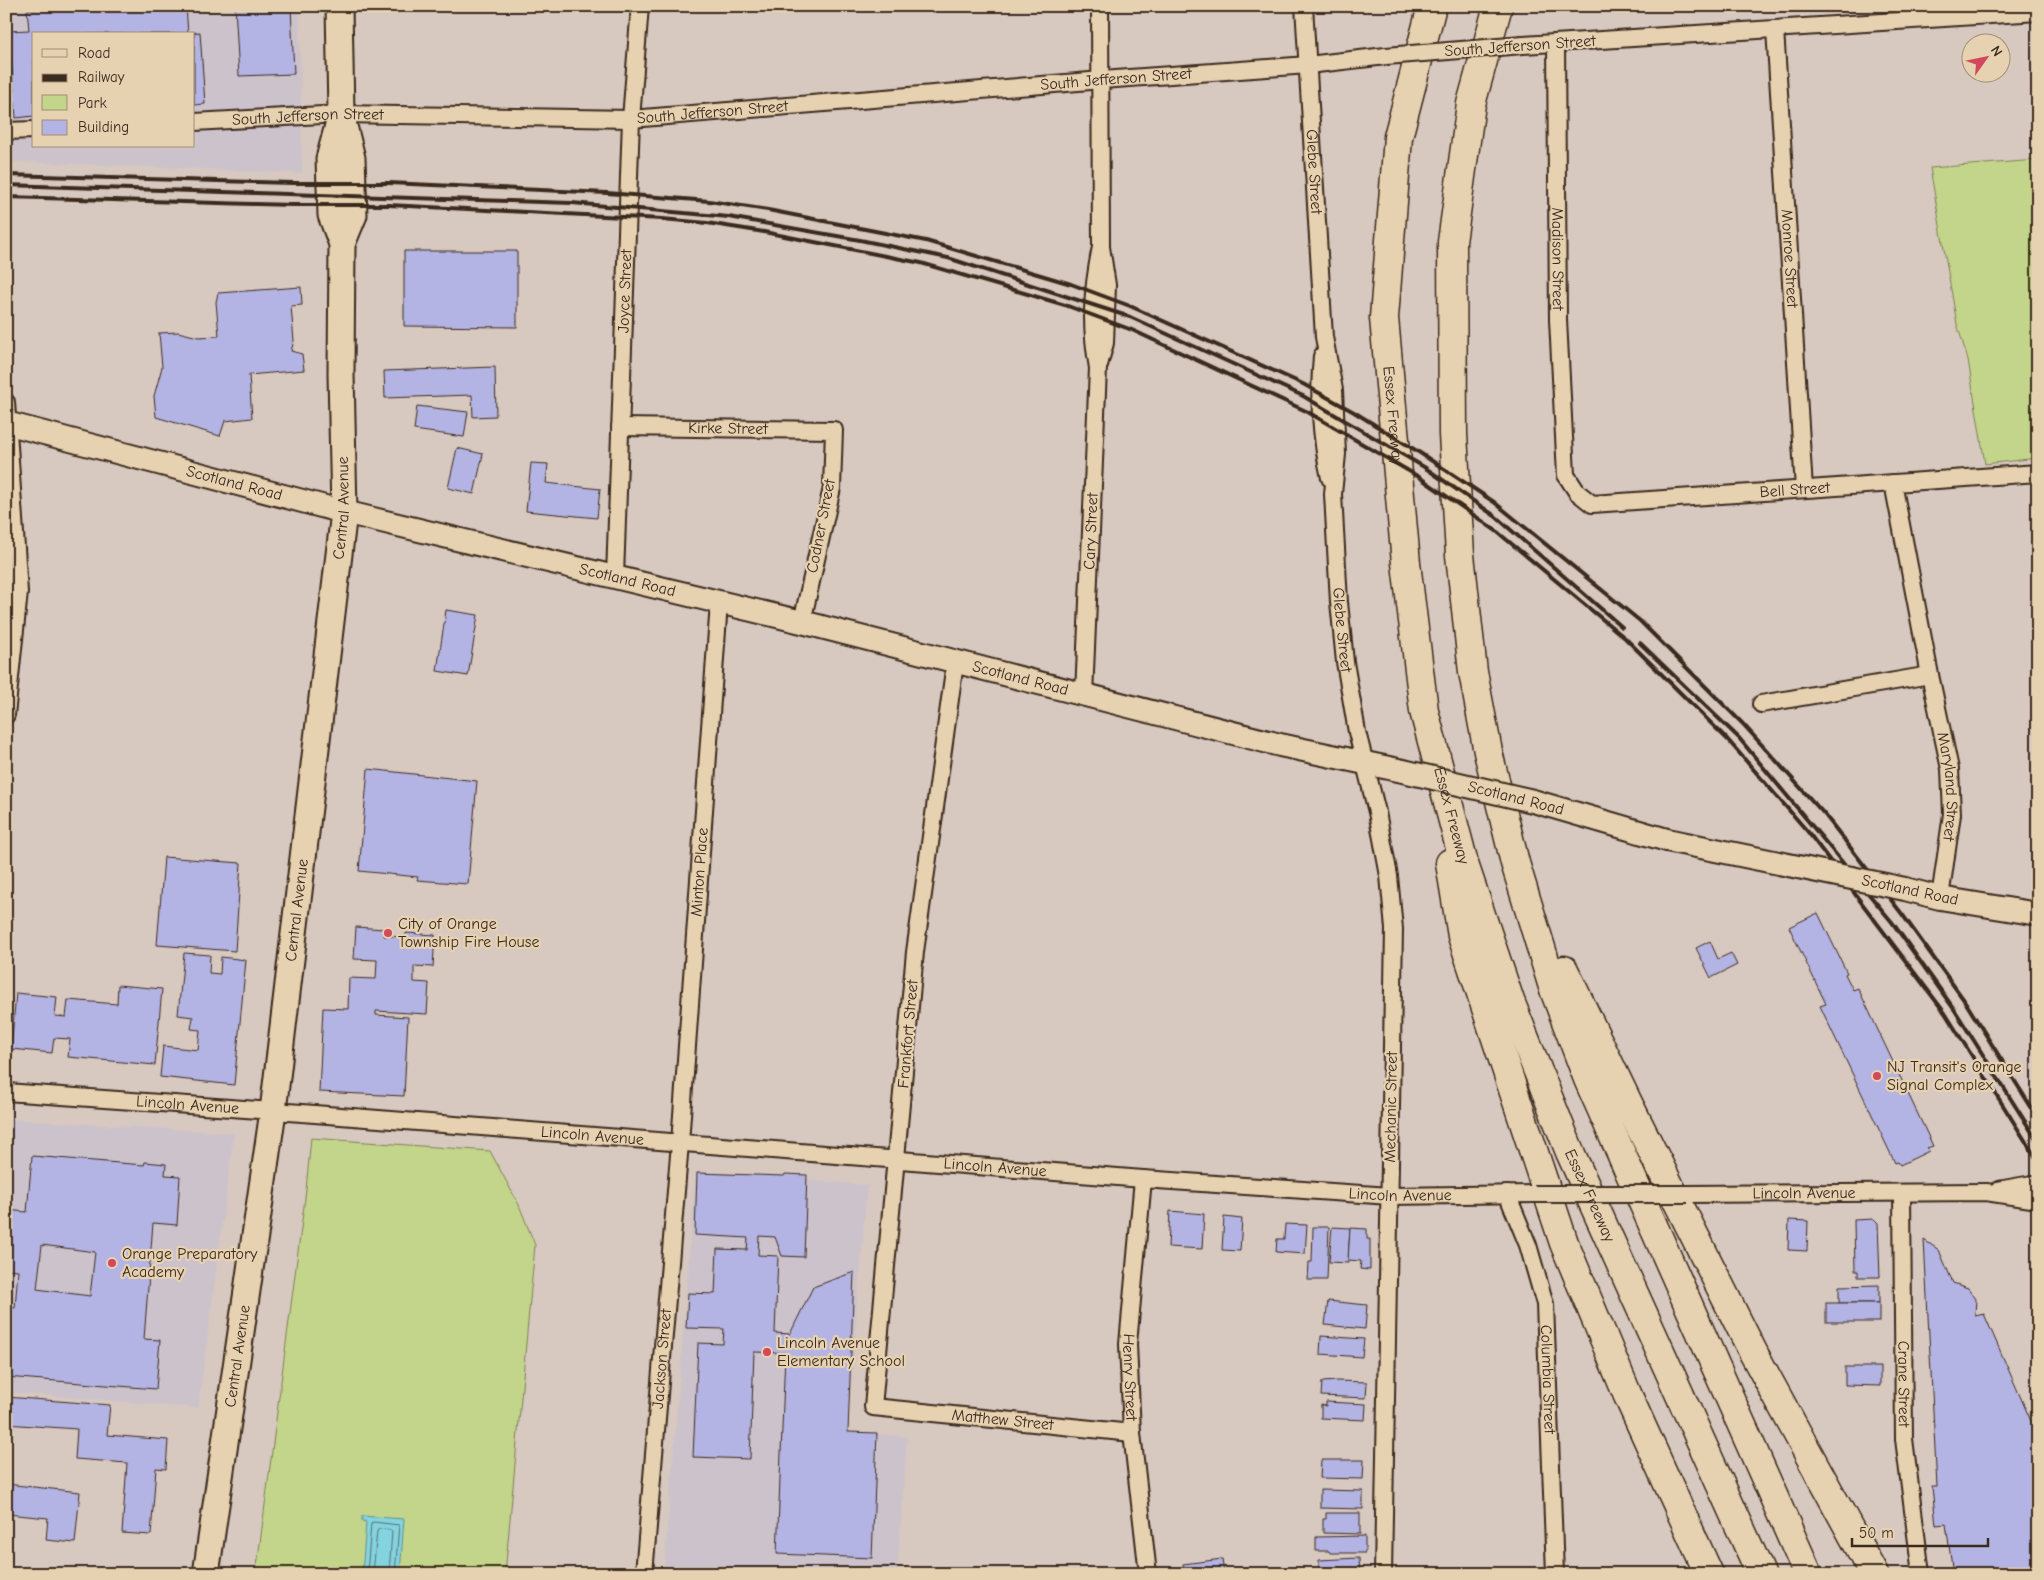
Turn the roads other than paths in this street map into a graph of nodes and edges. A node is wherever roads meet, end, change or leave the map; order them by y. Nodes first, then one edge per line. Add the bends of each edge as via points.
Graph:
1 (339, 6) edge
2 (640, 6) edge
3 (1100, 6) edge
4 (1304, 6) edge
5 (1432, 6) edge
6 (1498, 6) edge
7 (2038, 12) edge
8 (1775, 29) junction
9 (1556, 43) junction
10 (1308, 65) junction
11 (1102, 80) junction
12 (341, 114) junction
13 (631, 119) junction
14 (195, 122) edge
15 (32, 130) edge
16 (6, 131) edge
17 (7, 416) edge
18 (620, 427) junction
19 (834, 430) joint
20 (2038, 473) edge
21 (1566, 475) joint
22 (1894, 483) junction
23 (1804, 489) junction
24 (344, 512) junction
25 (615, 577) junction
26 (719, 603) junction
27 (802, 622) junction
28 (955, 663) junction
29 (1930, 675) junction
30 (1084, 695) junction
31 (1761, 704) dead end
32 (1424, 711) junction
33 (6, 716) edge
34 (1365, 764) junction
35 (1515, 863) junction
36 (1940, 898) junction
37 (2038, 914) edge
38 (6, 1092) edge
39 (273, 1111) junction
40 (680, 1143) junction
41 (897, 1159) junction
42 (1143, 1179) junction
43 (2032, 1184) dead end
44 (1902, 1192) junction
45 (1986, 1192) junction
46 (1507, 1194) junction
47 (1390, 1196) junction
48 (2038, 1200) edge
49 (874, 1407) joint
50 (1132, 1433) junction
51 (206, 1574) edge
52 (644, 1574) edge
53 (1148, 1574) edge
54 (1383, 1574) edge
55 (1555, 1574) edge
56 (1709, 1574) edge
57 (1761, 1574) edge
58 (1808, 1574) edge
59 (1874, 1574) edge
60 (1921, 1574) edge

1 - 12 main road, Central Avenue
2 - 13 street, Joyce Street
3 - 11 street, Cary Street
4 - 10 street, Glebe Street
5 - 32 highway, Essex Freeway via 1398,137 1384,318 1406,564
6 - 35 highway via 1471,104 1452,242 1453,434 1460,555 1472,672
7 - 8 street, South Jefferson Street
8 - 9 street, South Jefferson Street
8 - 23 street, Monroe Street
9 - 10 street, South Jefferson Street, bridge
9 - 21 street, Madison Street via 1558,320
10 - 11 street, South Jefferson Street
10 - 34 street, Glebe Street via 1324,337 1334,390 1337,454 1333,494 1340,602 1345,662
11 - 13 street, South Jefferson Street
11 - 30 street, Cary Street via 1101,247 1093,282 1092,337 1098,368
12 - 13 street, South Jefferson Street
12 - 14 street, South Jefferson Street
12 - 24 main road, Central Avenue via 352,158 354,216 342,244
13 - 18 street, Joyce Street
15 - 16 street
17 - 24 main road, Scotland Road
17 - 33 street via 19,592
18 - 19 street, Kirke Street
18 - 25 street, Joyce Street
19 - 27 street, Codner Street via 832,488
20 - 22 street, Bell Street
21 - 23 street, Bell Street via 1577,492 1592,504
22 - 23 street, Bell Street
22 - 29 street, Maryland Street
24 - 25 main road, Scotland Road
24 - 39 main road, Central Avenue
25 - 26 main road, Scotland Road
26 - 27 main road, Scotland Road
26 - 40 street, Minton Place
27 - 28 main road, Scotland Road
28 - 30 main road, Scotland Road
28 - 41 street, Frankfort Street via 915,952
29 - 31 street
29 - 36 street, Maryland Street via 1950,778 1952,814
30 - 34 main road, Scotland Road
32 - 56 highway via 1462,936 1564,1243 1628,1396
32 - 57 highway, Essex Freeway via 1465,867 1510,1001 1570,1152
34 - 36 main road, Scotland Road, bridge via 1533,801 1667,840
34 - 47 street, Mechanic Street via 1389,876 1394,929
35 - 58 highway via 1553,987 1588,1079
35 - 59 highway via 1616,1080 1740,1328
36 - 37 main road, Scotland Road
38 - 39 street, Lincoln Avenue
39 - 40 street, Lincoln Avenue
39 - 51 main road, Central Avenue
40 - 41 street, Lincoln Avenue
40 - 52 street, Jackson Street
41 - 42 street, Lincoln Avenue
41 - 49 street, Frankfort Street
42 - 47 street, Lincoln Avenue
42 - 50 street, Henry Street via 1128,1344
43 - 45 street, Lincoln Avenue
44 - 45 street, Lincoln Avenue
44 - 46 street, Lincoln Avenue, bridge
44 - 60 street, Crane Street via 1904,1440
45 - 48 street, Lincoln Avenue
46 - 47 street, Lincoln Avenue
46 - 55 street, Columbia Street via 1528,1245 1545,1304
47 - 54 street, Mechanic Street
49 - 50 street, Matthew Street
50 - 53 street, Henry Street

